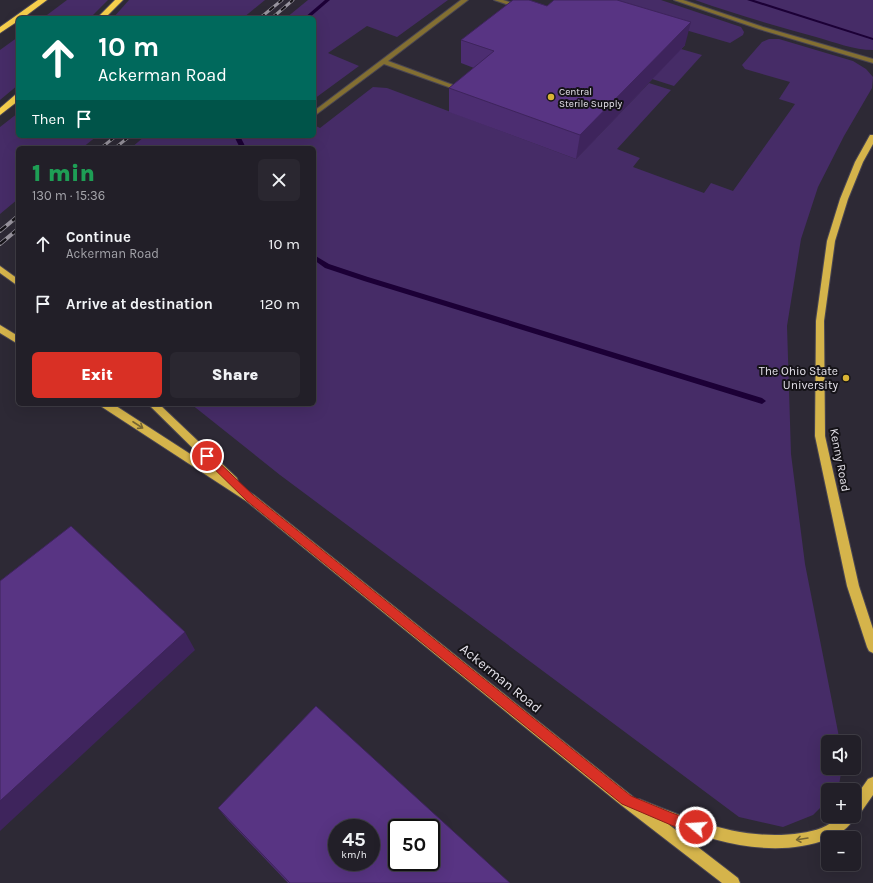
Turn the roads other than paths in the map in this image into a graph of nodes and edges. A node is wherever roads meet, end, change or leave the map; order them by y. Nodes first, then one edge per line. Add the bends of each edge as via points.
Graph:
1 (43, 0) edge
2 (119, 0) edge
3 (465, 0) edge
4 (497, 0) edge
5 (677, 0) edge
6 (527, 9) edge
7 (21, 16) edge
8 (103, 16) edge
9 (16, 19) edge
10 (0, 31) edge
11 (873, 61) edge
12 (384, 62) junction
13 (459, 89) edge
14 (16, 99) edge
15 (0, 112) edge
16 (316, 113) edge
17 (873, 137) edge
18 (0, 269) edge
19 (16, 281) edge
20 (0, 328) edge
21 (16, 340) edge
22 (108, 406) edge
23 (155, 406) edge
24 (250, 498) junction
25 (873, 647) edge
26 (873, 784) edge
27 (626, 800) junction
28 (861, 800) edge
29 (842, 823) edge
30 (733, 883) edge

1 - 7 highway
2 - 8 highway
3 - 12 lane
4 - 6 lane
5 - 11 lane
9 - 10 highway
12 - 13 lane
12 - 16 lane
14 - 15 highway
17 - 25 main road, Kenny Road via 846,193 831,241 820,321 820,436 853,586
18 - 19 main road
20 - 21 main road
22 -> 24 main road, Ackerman Road
23 - 24 main road, Ackerman Road
24 - 27 main road, Ackerman Road
26 - 28 main road
29 -> 27 main road via 836,829 812,838 776,843 708,831
27 - 30 main road, Ackerman Road

